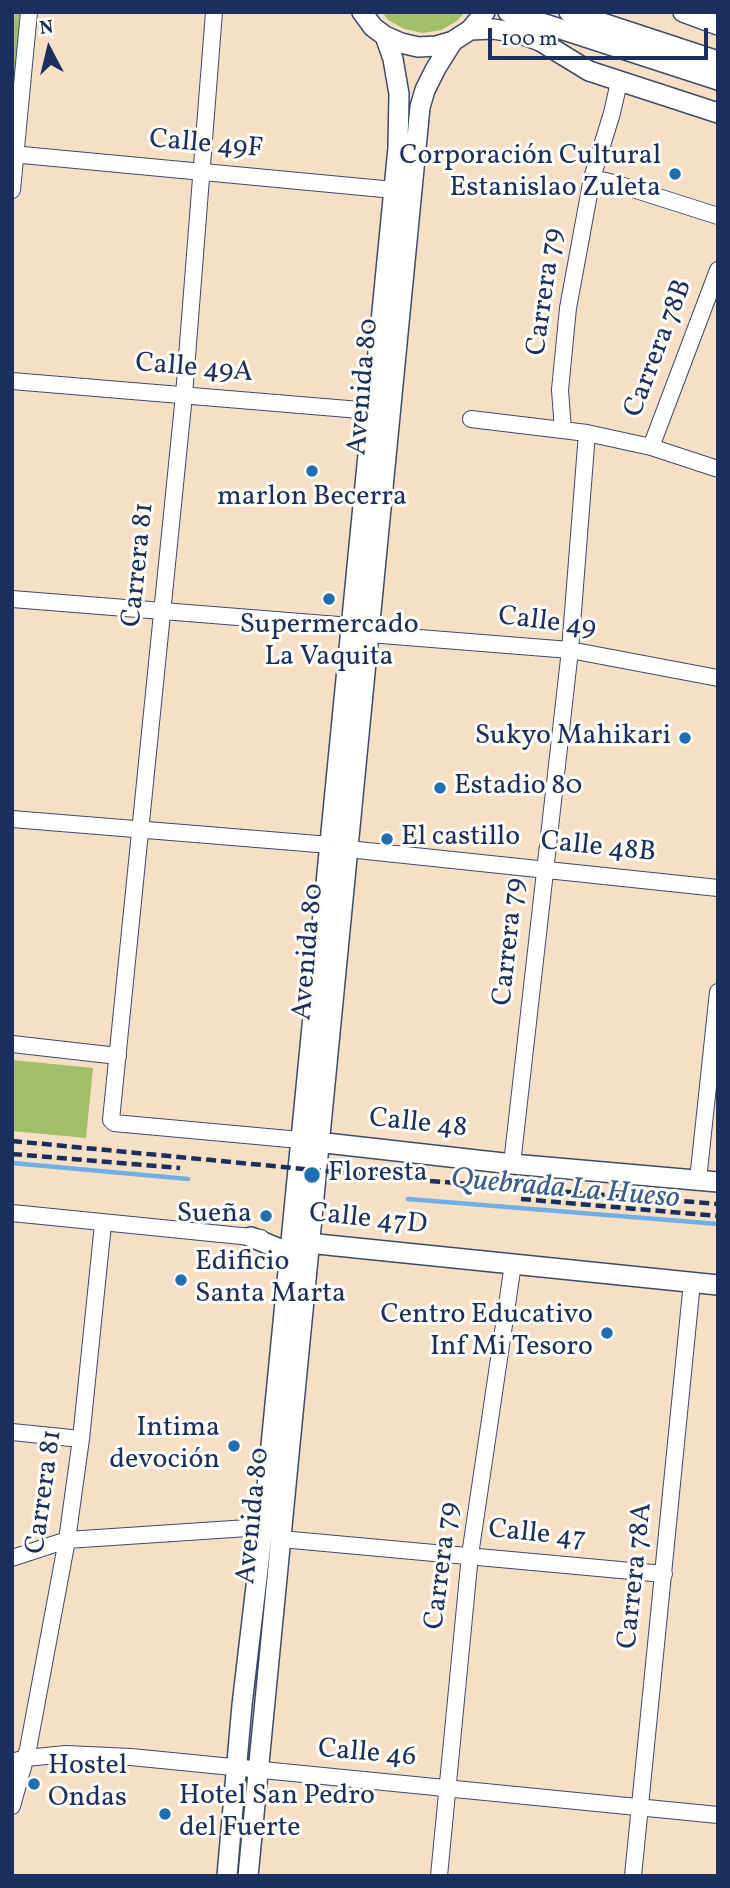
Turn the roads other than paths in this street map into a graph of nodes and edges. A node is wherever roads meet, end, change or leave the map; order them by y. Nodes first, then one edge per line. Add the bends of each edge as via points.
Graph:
1 (29, 12) edge
2 (214, 12) edge
3 (362, 12) edge
4 (485, 12) edge
5 (509, 12) edge
6 (569, 12) edge
7 (683, 12) edge
8 (718, 24) edge
9 (470, 30) junction
10 (385, 36) junction
11 (453, 41) junction
12 (718, 61) edge
13 (718, 80) edge
14 (619, 82) junction
15 (718, 113) edge
16 (14, 154) edge
17 (201, 172) junction
18 (592, 178) junction
19 (12, 190) edge
20 (394, 190) junction
21 (718, 216) edge
22 (718, 270) edge
23 (12, 381) edge
24 (184, 395) junction
25 (372, 411) junction
26 (471, 419) dead end
27 (563, 430) junction
28 (587, 433) junction
29 (651, 447) junction
30 (718, 469) edge
31 (12, 599) edge
32 (161, 611) junction
33 (351, 626) junction
34 (369, 634) junction
35 (570, 650) junction
36 (718, 678) edge
37 (12, 819) edge
38 (141, 830) junction
39 (339, 847) junction
40 (545, 870) junction
41 (718, 888) edge
42 (718, 992) edge
43 (12, 1044) edge
44 (118, 1056) junction
45 (111, 1122) joint
46 (310, 1141) junction
47 (512, 1164) junction
48 (708, 1181) edge
49 (12, 1213) edge
50 (103, 1224) junction
51 (251, 1237) joint
52 (296, 1247) junction
53 (513, 1264) junction
54 (692, 1282) junction
55 (718, 1285) edge
56 (12, 1432) edge
57 (81, 1438) junction
58 (263, 1527) junction
59 (281, 1539) junction
60 (67, 1540) junction
61 (470, 1555) junction
62 (12, 1558) edge
63 (664, 1574) junction
64 (19, 1760) edge
65 (236, 1769) junction
66 (258, 1771) junction
67 (447, 1788) junction
68 (12, 1805) edge
69 (639, 1808) junction
70 (718, 1815) edge
71 (227, 1876) edge
72 (248, 1876) edge
73 (439, 1876) edge
74 (633, 1876) edge

1 - 16 street
2 - 17 street, Carrera 81
3 - 10 main road
4 - 9 main road
5 - 13 main road
6 - 12 main road
7 - 8 main road
9 - 11 main road
9 - 14 main road via 518,33
10 - 11 main road via 418,47
10 - 20 main road, Avenida 80 via 399,94
11 - 34 main road, Avenida 80 via 420,107
14 - 15 main road
14 - 18 street, Carrera 79
16 - 17 street, Calle 49F
16 - 19 street
17 - 20 street, Calle 49F
17 - 24 street, Carrera 81
18 - 21 street
18 - 27 street, Carrera 79 via 568,308 561,390
20 - 25 main road, Avenida 80
22 - 29 street, Carrera 78B
23 - 24 street, Calle 49A
24 - 25 street, Calle 49A
24 - 32 street, Carrera 81
25 - 33 main road, Avenida 80
26 - 27 street
27 - 28 street
28 - 29 street
28 - 35 street, Carrera 79
29 - 30 street
31 - 32 street
32 - 33 street
32 - 38 street, Carrera 81
33 - 39 main road, Avenida 80
34 - 35 street, Calle 49
34 - 39 main road, Avenida 80
35 - 36 street, Calle 49
35 - 40 street, Carrera 79
37 - 38 street, Calle 48B
38 - 39 street, Calle 48B
38 - 44 street, Carrera 81
39 - 40 street, Calle 48B
39 - 46 main road, Avenida 80
40 - 41 street, Calle 48B
40 - 47 street, Carrera 79
42 - 48 street
43 - 44 street
44 - 45 street, Carrera 81
45 - 46 street, Calle 48
46 - 47 main road, Calle 48
46 - 52 main road, Avenida 80
47 - 48 main road, Calle 48
49 - 50 street
50 - 51 street
50 - 57 street, Carrera 81
51 - 52 main road via 280,1249
52 - 53 main road, Calle 47D
52 - 58 main road, Avenida 80
52 - 59 main road, Avenida 80
53 - 54 main road, Calle 47D
53 - 61 street, Carrera 79
54 - 55 main road, Calle 47D
54 - 63 street, Carrera 78A
56 - 57 street
57 - 60 street, Carrera 81
58 - 60 street
58 - 65 main road, Avenida 80
59 - 61 street, Calle 47
59 - 66 main road, Avenida 80
60 - 62 street
60 - 64 street, Carrera 81
61 - 63 street, Calle 47
61 - 67 street, Carrera 79
63 - 69 street, Carrera 78A
64 - 65 street, Calle 46 via 66,1754 118,1756
64 - 68 street, Carrera 81
65 - 66 street, Calle 46
65 - 71 main road, Avenida 80
66 - 67 street, Calle 46
66 - 72 main road, Avenida 80
67 - 69 street, Calle 46
67 - 73 street, Carrera 79
69 - 70 street, Calle 46
69 - 74 street, Carrera 78A

